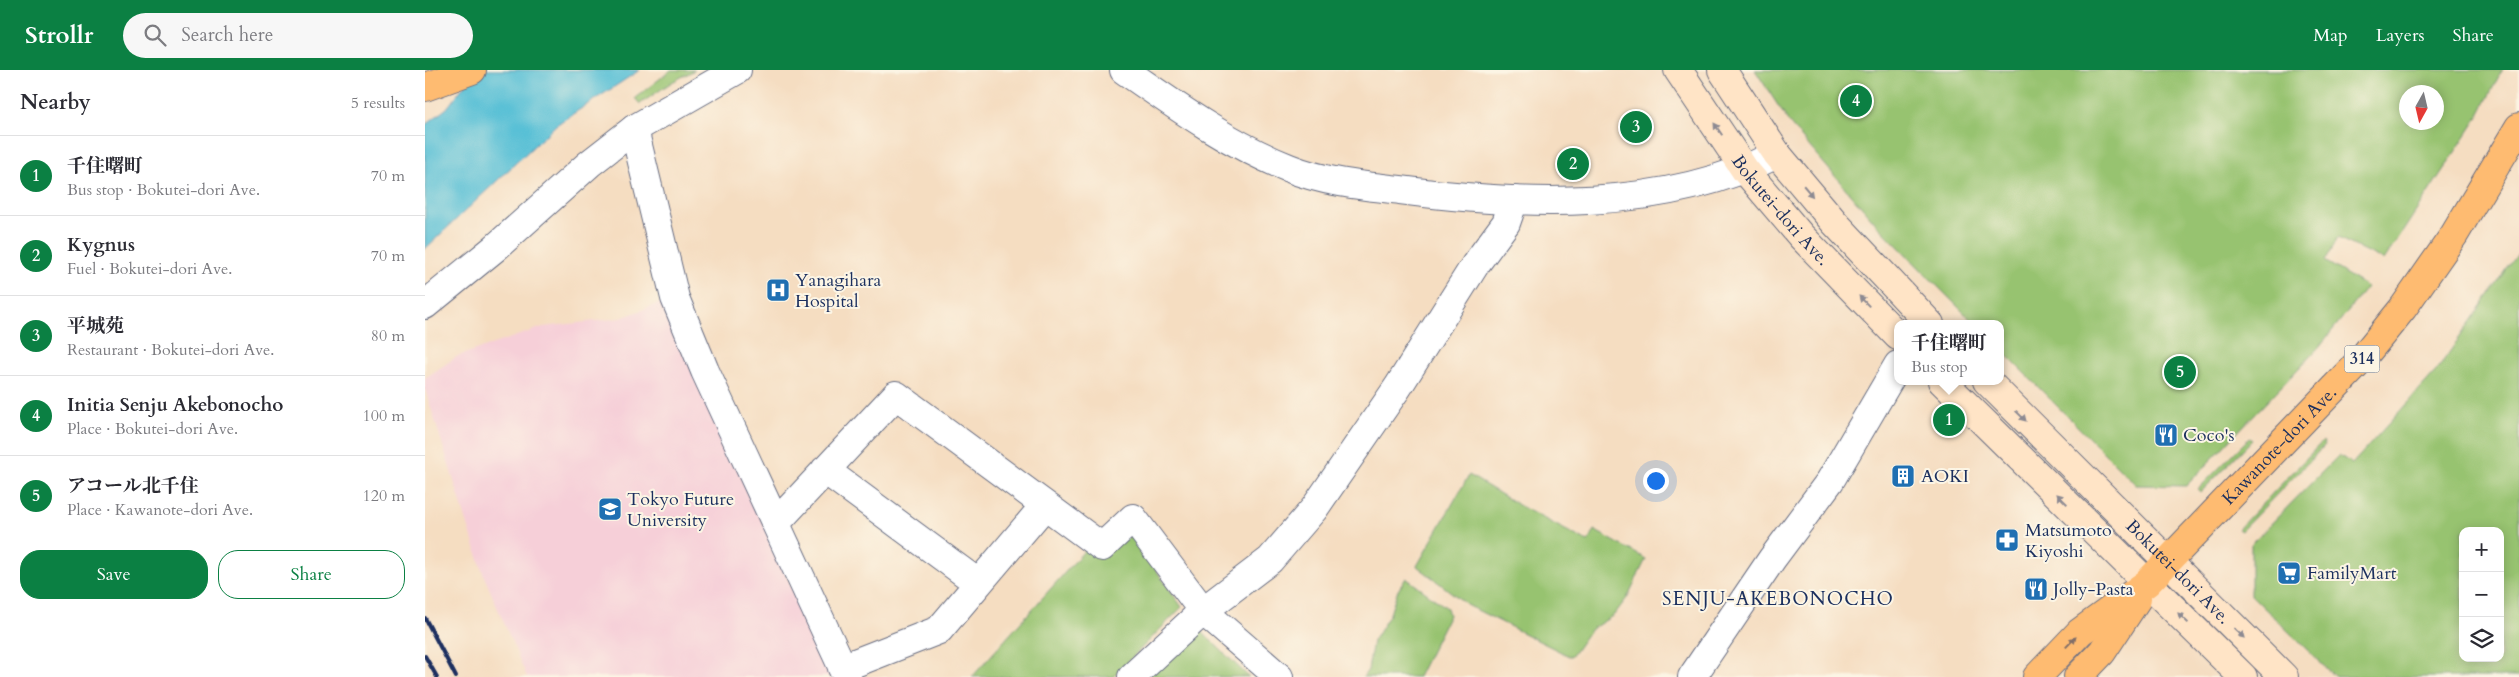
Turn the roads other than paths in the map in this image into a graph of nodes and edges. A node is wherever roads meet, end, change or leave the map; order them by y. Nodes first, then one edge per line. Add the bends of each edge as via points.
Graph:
1 (472, 70) edge
2 (737, 70) edge
3 (1124, 70) edge
4 (1679, 70) edge
5 (1721, 70) edge
6 (425, 88) edge
7 (2519, 127) edge
8 (634, 129) junction
9 (1777, 154) junction
10 (1745, 170) junction
11 (1514, 200) junction
12 (425, 305) edge
13 (1926, 320) edge
14 (1894, 332) edge
15 (1894, 372) edge
16 (1947, 385) edge
17 (1991, 385) edge
18 (825, 470) junction
19 (1045, 505) junction
20 (775, 522) junction
21 (2168, 561) junction
22 (978, 583) junction
23 (2147, 583) junction
24 (1203, 611) junction
25 (844, 672) edge
26 (1132, 677) edge
27 (1279, 677) edge
28 (1692, 677) edge
29 (2037, 677) edge
30 (2078, 677) edge
31 (2243, 677) edge
32 (2284, 677) edge

1 - 6 main road
2 - 8 street
3 - 11 street via 1239,147 1291,169 1355,184
10 -> 4 main road, Bokutei-dori Ave.
5 - 9 main road, Bokutei-dori Ave.
7 - 21 main road, Kawanote-dori Ave. / 314 via 2454,235 2403,308 2360,361
8 - 12 street
8 - 20 street via 675,298
9 - 10 street
9 -> 13 main road, Bokutei-dori Ave. via 1835,223
10 - 11 street via 1614,198
14 -> 10 main road, Bokutei-dori Ave. via 1801,236
11 - 24 street via 1505,223 1314,510 1270,560
15 - 28 street via 1830,481
23 -> 16 main road, Bokutei-dori Ave.
17 -> 21 main road, Bokutei-dori Ave.
18 - 19 street via 896,395
18 - 20 street
18 - 22 street
19 - 22 street
19 - 24 street via 1102,546 1133,518
20 - 25 street
21 - 23 main road, Kawanote-dori Ave. / 314
21 -> 32 main road, Bokutei-dori Ave.
22 - 25 street via 939,630
29 -> 23 main road, Kawanote-dori Ave. / 314 via 2080,632
23 - 30 main road, Kawanote-dori Ave. / 314 via 2102,652
31 -> 23 main road, Bokutei-dori Ave.
24 - 26 street
24 - 27 street

